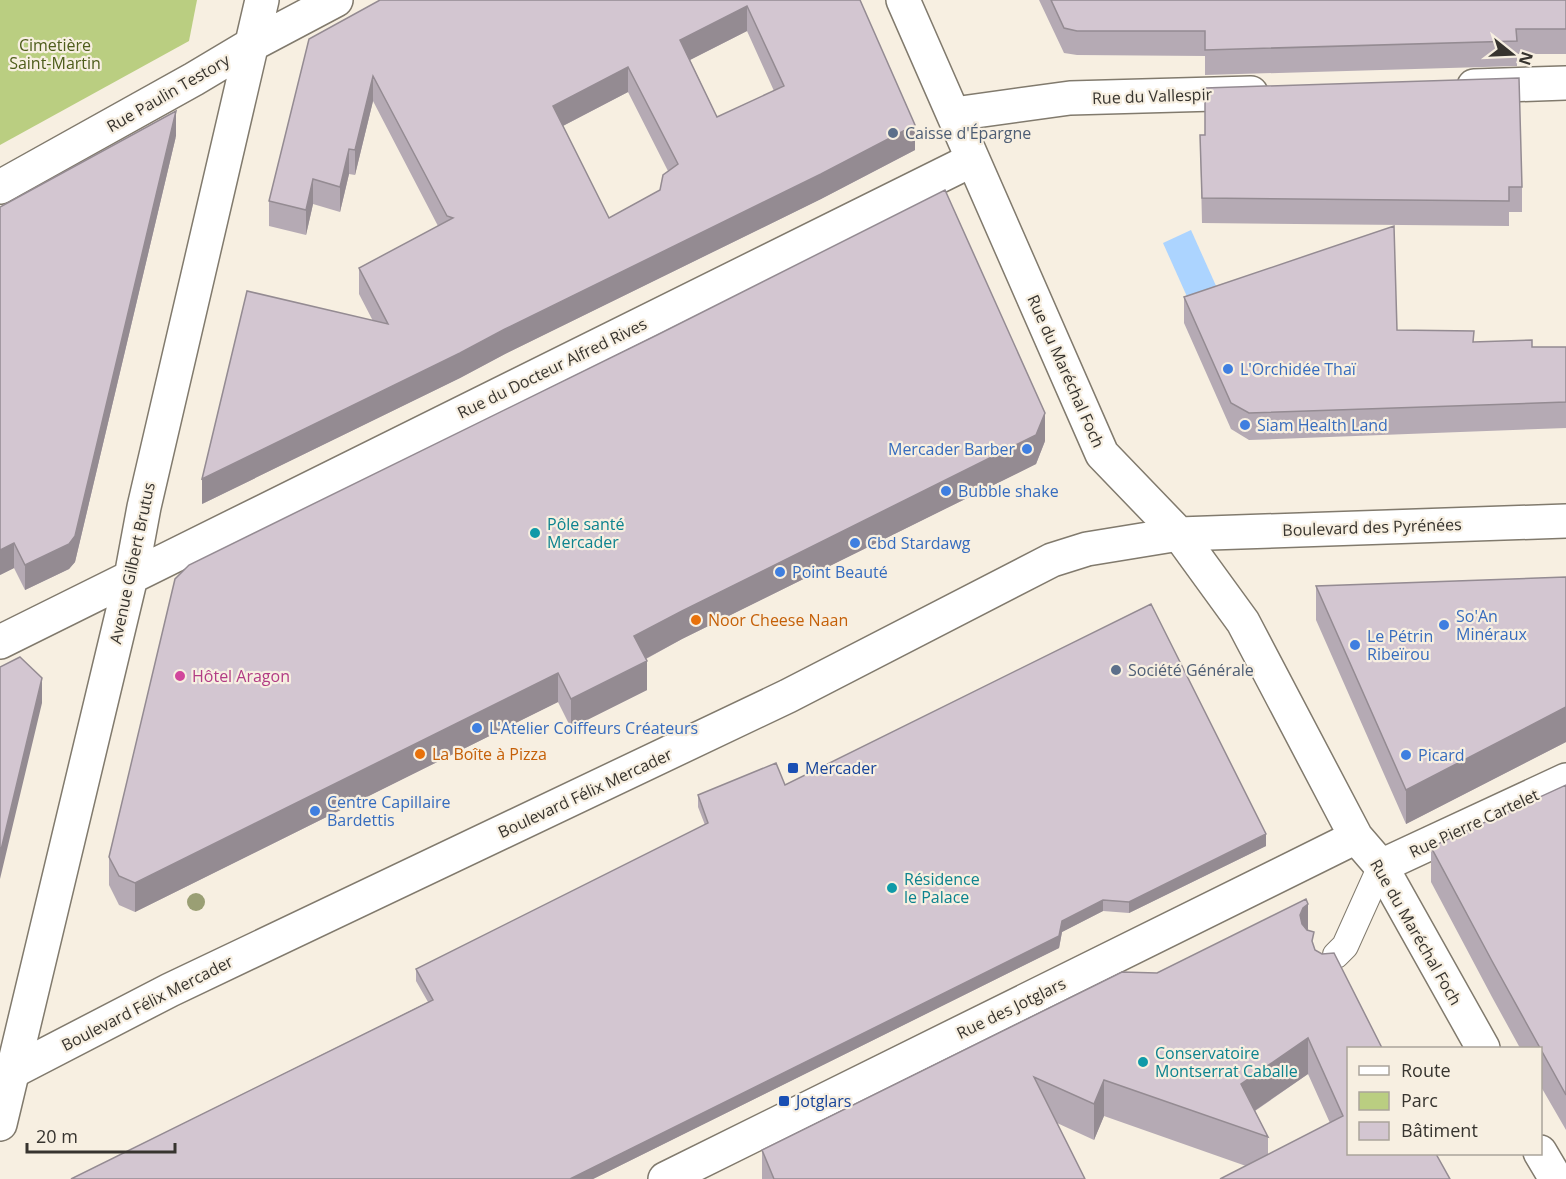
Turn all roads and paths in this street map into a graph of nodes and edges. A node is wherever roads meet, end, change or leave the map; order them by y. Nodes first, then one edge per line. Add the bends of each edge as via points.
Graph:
1 (262, 0) edge
2 (336, 0) edge
3 (903, 0) edge
4 (251, 45) junction
5 (1566, 83) edge
6 (1448, 86) edge
7 (1282, 92) edge
8 (954, 114) junction
9 (972, 160) junction
10 (0, 187) edge
11 (1566, 521) edge
12 (1179, 534) junction
13 (131, 577) junction
14 (0, 642) edge
15 (1566, 780) edge
16 (1356, 837) junction
17 (1381, 866) junction
18 (1326, 961) edge
19 (1482, 1047) edge
20 (6, 1075) edge
21 (0, 1124) edge
22 (1542, 1155) edge
23 (686, 1174) edge
24 (1556, 1179) edge

1 - 4 street, Avenue Gilbert Brutus
2 - 4 street, Rue Paulin Testory
3 - 8 street, Rue du Maréchal Foch
4 - 10 street, Rue Paulin Testory
4 - 13 street, Avenue Gilbert Brutus
5 - 6 street
7 - 8 street, Rue du Vallespir via 1070,98
8 - 9 street, Rue du Maréchal Foch
9 - 12 street, Rue du Maréchal Foch via 1102,454
9 - 13 street, Rue du Docteur Alfred Rives
11 - 12 street, Boulevard des Pyrénées
12 - 16 street, Rue du Maréchal Foch via 1244,622
12 - 20 street, Boulevard Félix Mercader via 1087,549 1052,560 788,696 170,990
13 - 14 street, Rue du Docteur Alfred Rives
13 - 20 street, Avenue Gilbert Brutus
15 - 17 street, Rue Pierre Cartelet
16 - 17 street, Rue du Maréchal Foch
16 - 23 street, Rue des Jotglars
17 - 18 lane via 1345,946
17 - 19 street, Rue du Maréchal Foch
20 - 21 street, Avenue Gilbert Brutus
22 - 24 street

